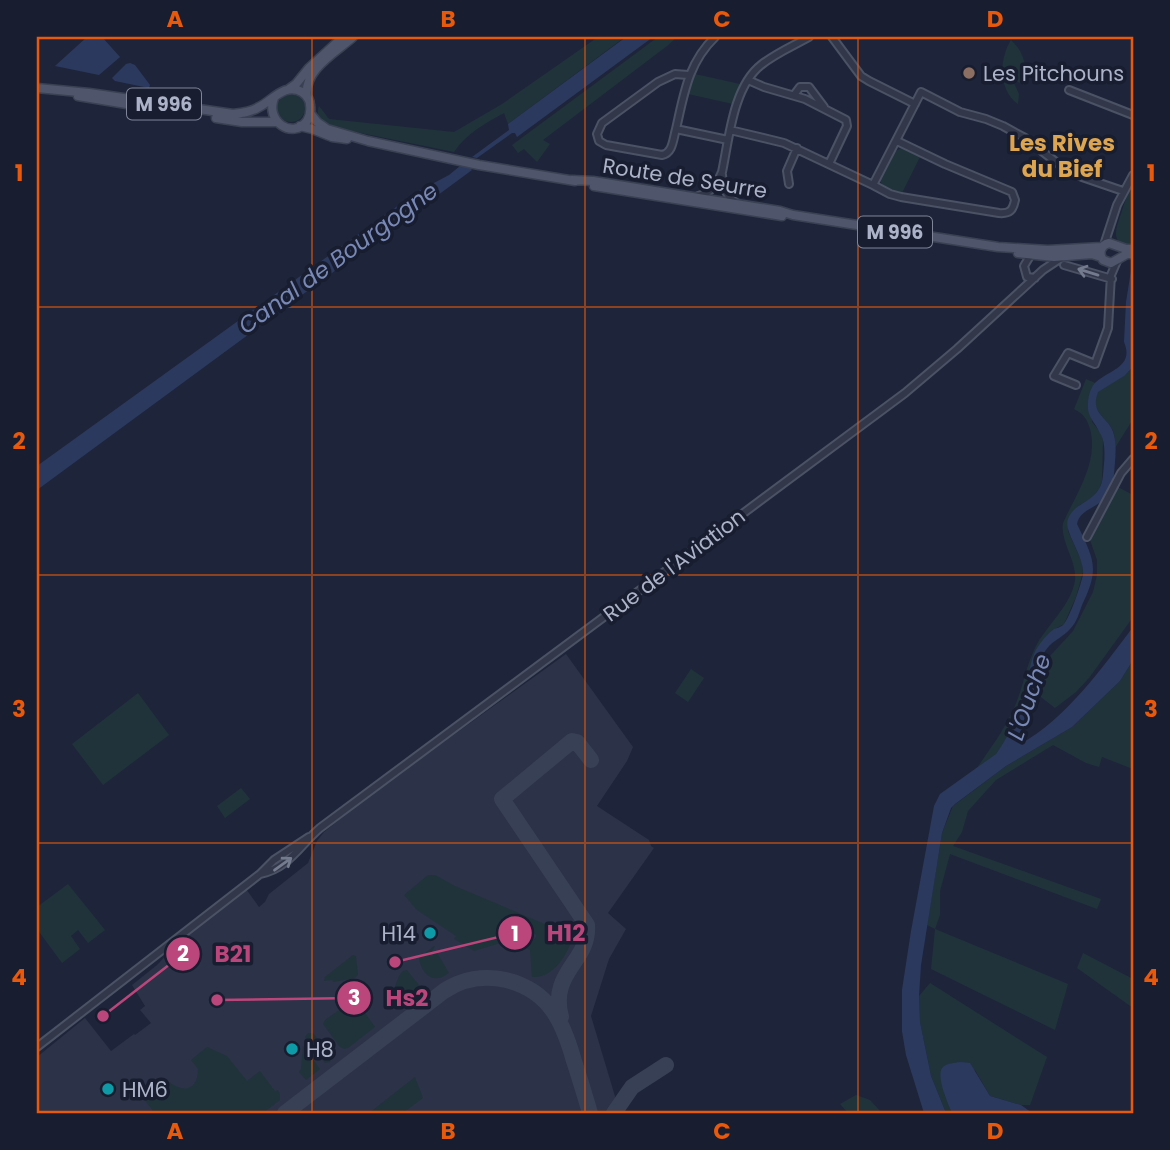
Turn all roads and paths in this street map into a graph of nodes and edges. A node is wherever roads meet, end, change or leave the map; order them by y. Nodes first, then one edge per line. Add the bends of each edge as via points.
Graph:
1 (343, 37) edge
2 (353, 37) edge
3 (715, 37) edge
4 (832, 37) edge
5 (805, 38) edge
6 (688, 75) junction
7 (748, 80) junction
8 (37, 88) edge
9 (289, 89) junction
10 (51, 90) junction
11 (1069, 90) dead end
12 (794, 95) junction
13 (307, 97) junction
14 (274, 98) junction
15 (915, 104) junction
16 (826, 109) junction
17 (310, 113) junction
18 (1133, 115) edge
19 (276, 122) junction
20 (300, 126) junction
21 (676, 129) junction
22 (730, 130) junction
23 (368, 141) junction
24 (728, 141) junction
25 (897, 141) junction
26 (797, 148) junction
27 (829, 164) junction
28 (722, 172) junction
29 (1133, 175) edge
30 (572, 180) junction
31 (789, 184) dead end
32 (873, 185) junction
33 (713, 188) junction
34 (723, 188) junction
35 (1124, 191) junction
36 (696, 196) junction
37 (716, 203) junction
38 (736, 203) junction
39 (793, 215) junction
40 (1111, 227) junction
41 (1103, 246) junction
42 (998, 247) junction
43 (1013, 251) junction
44 (1031, 251) junction
45 (1124, 252) edge
46 (1045, 257) junction
47 (1103, 260) junction
48 (1064, 261) junction
49 (1024, 266) junction
50 (1043, 270) junction
51 (1026, 275) junction
52 (1112, 277) junction
53 (1035, 278) junction
54 (1019, 292) junction
55 (1076, 385) dead end
56 (1133, 459) edge
57 (1087, 537) dead end
58 (37, 1046) edge

1 - 9 main road
2 - 13 main road via 311,74
3 - 6 street
4 - 15 street via 861,76
5 - 7 street via 763,63
6 - 21 street
6 - 21 street via 675,74 658,82 602,123 597,134 606,145 664,155 671,149
7 - 12 street
7 - 22 street
8 - 10 main road, M 996
9 - 13 main road
9 - 14 main road
10 - 14 main road, M 996 via 222,113 249,111
10 - 19 main road, M 996 via 232,120
11 - 18 street
12 - 16 street
12 - 16 street via 800,87 810,87
13 - 17 main road
14 - 19 main road via 271,110
15 - 25 street
15 - 35 street via 921,92 960,112 1003,126 1065,169
16 - 27 street via 848,124
17 - 20 main road
17 - 23 main road, Route de Seurre via 327,129
19 - 20 main road via 285,128
20 - 23 main road, Route de Seurre via 332,137
21 - 24 street
22 - 24 street
22 - 26 street
23 - 30 main road, Route de Seurre
24 - 28 street
25 - 32 street
25 - 32 street via 1012,192 1011,211 901,197
26 - 27 street
26 - 31 street via 787,171
27 - 32 street
28 - 33 street
28 - 34 street
29 - 35 street
30 - 36 main road, Route de Seurre / M 996
30 - 37 main road, Route de Seurre / M 996
33 - 36 street
33 - 37 street
34 - 37 street
34 - 38 street
35 - 40 street
36 - 37 main road, Route de Seurre / M 996
37 - 38 main road, Route de Seurre / M 996
37 - 39 main road, Route de Seurre / M 996
38 - 39 main road, Route de Seurre / M 996
39 - 42 main road, Route de Seurre / M 996
40 - 41 street
40 - 45 street
41 - 44 main road, M 996
41 - 45 main road via 1109,243
41 - 47 main road
42 - 43 main road, Route de Seurre / M 996
42 - 44 main road, Route de Seurre / M 996
43 - 44 main road, Route de Seurre / M 996
43 - 49 street
44 - 46 main road, Route de Seurre / M 996
44 - 49 street
45 - 47 main road, Route de Seurre via 1111,263
45 - 52 street
46 - 48 main road, Route de Seurre / M 996
46 - 50 street
47 - 48 main road, Route de Seurre via 1089,254
47 - 52 street
48 - 50 street, Rue de l'Aviation
52 -> 48 street
49 - 51 street
50 - 53 street, Rue de l'Aviation
51 - 53 street
51 - 54 street
52 - 55 street via 1108,328 1095,364 1068,353 1054,376
53 - 54 street, Rue de l'Aviation
54 - 58 street, Rue de l'Aviation via 905,393 280,856
56 - 57 street via 1121,472

